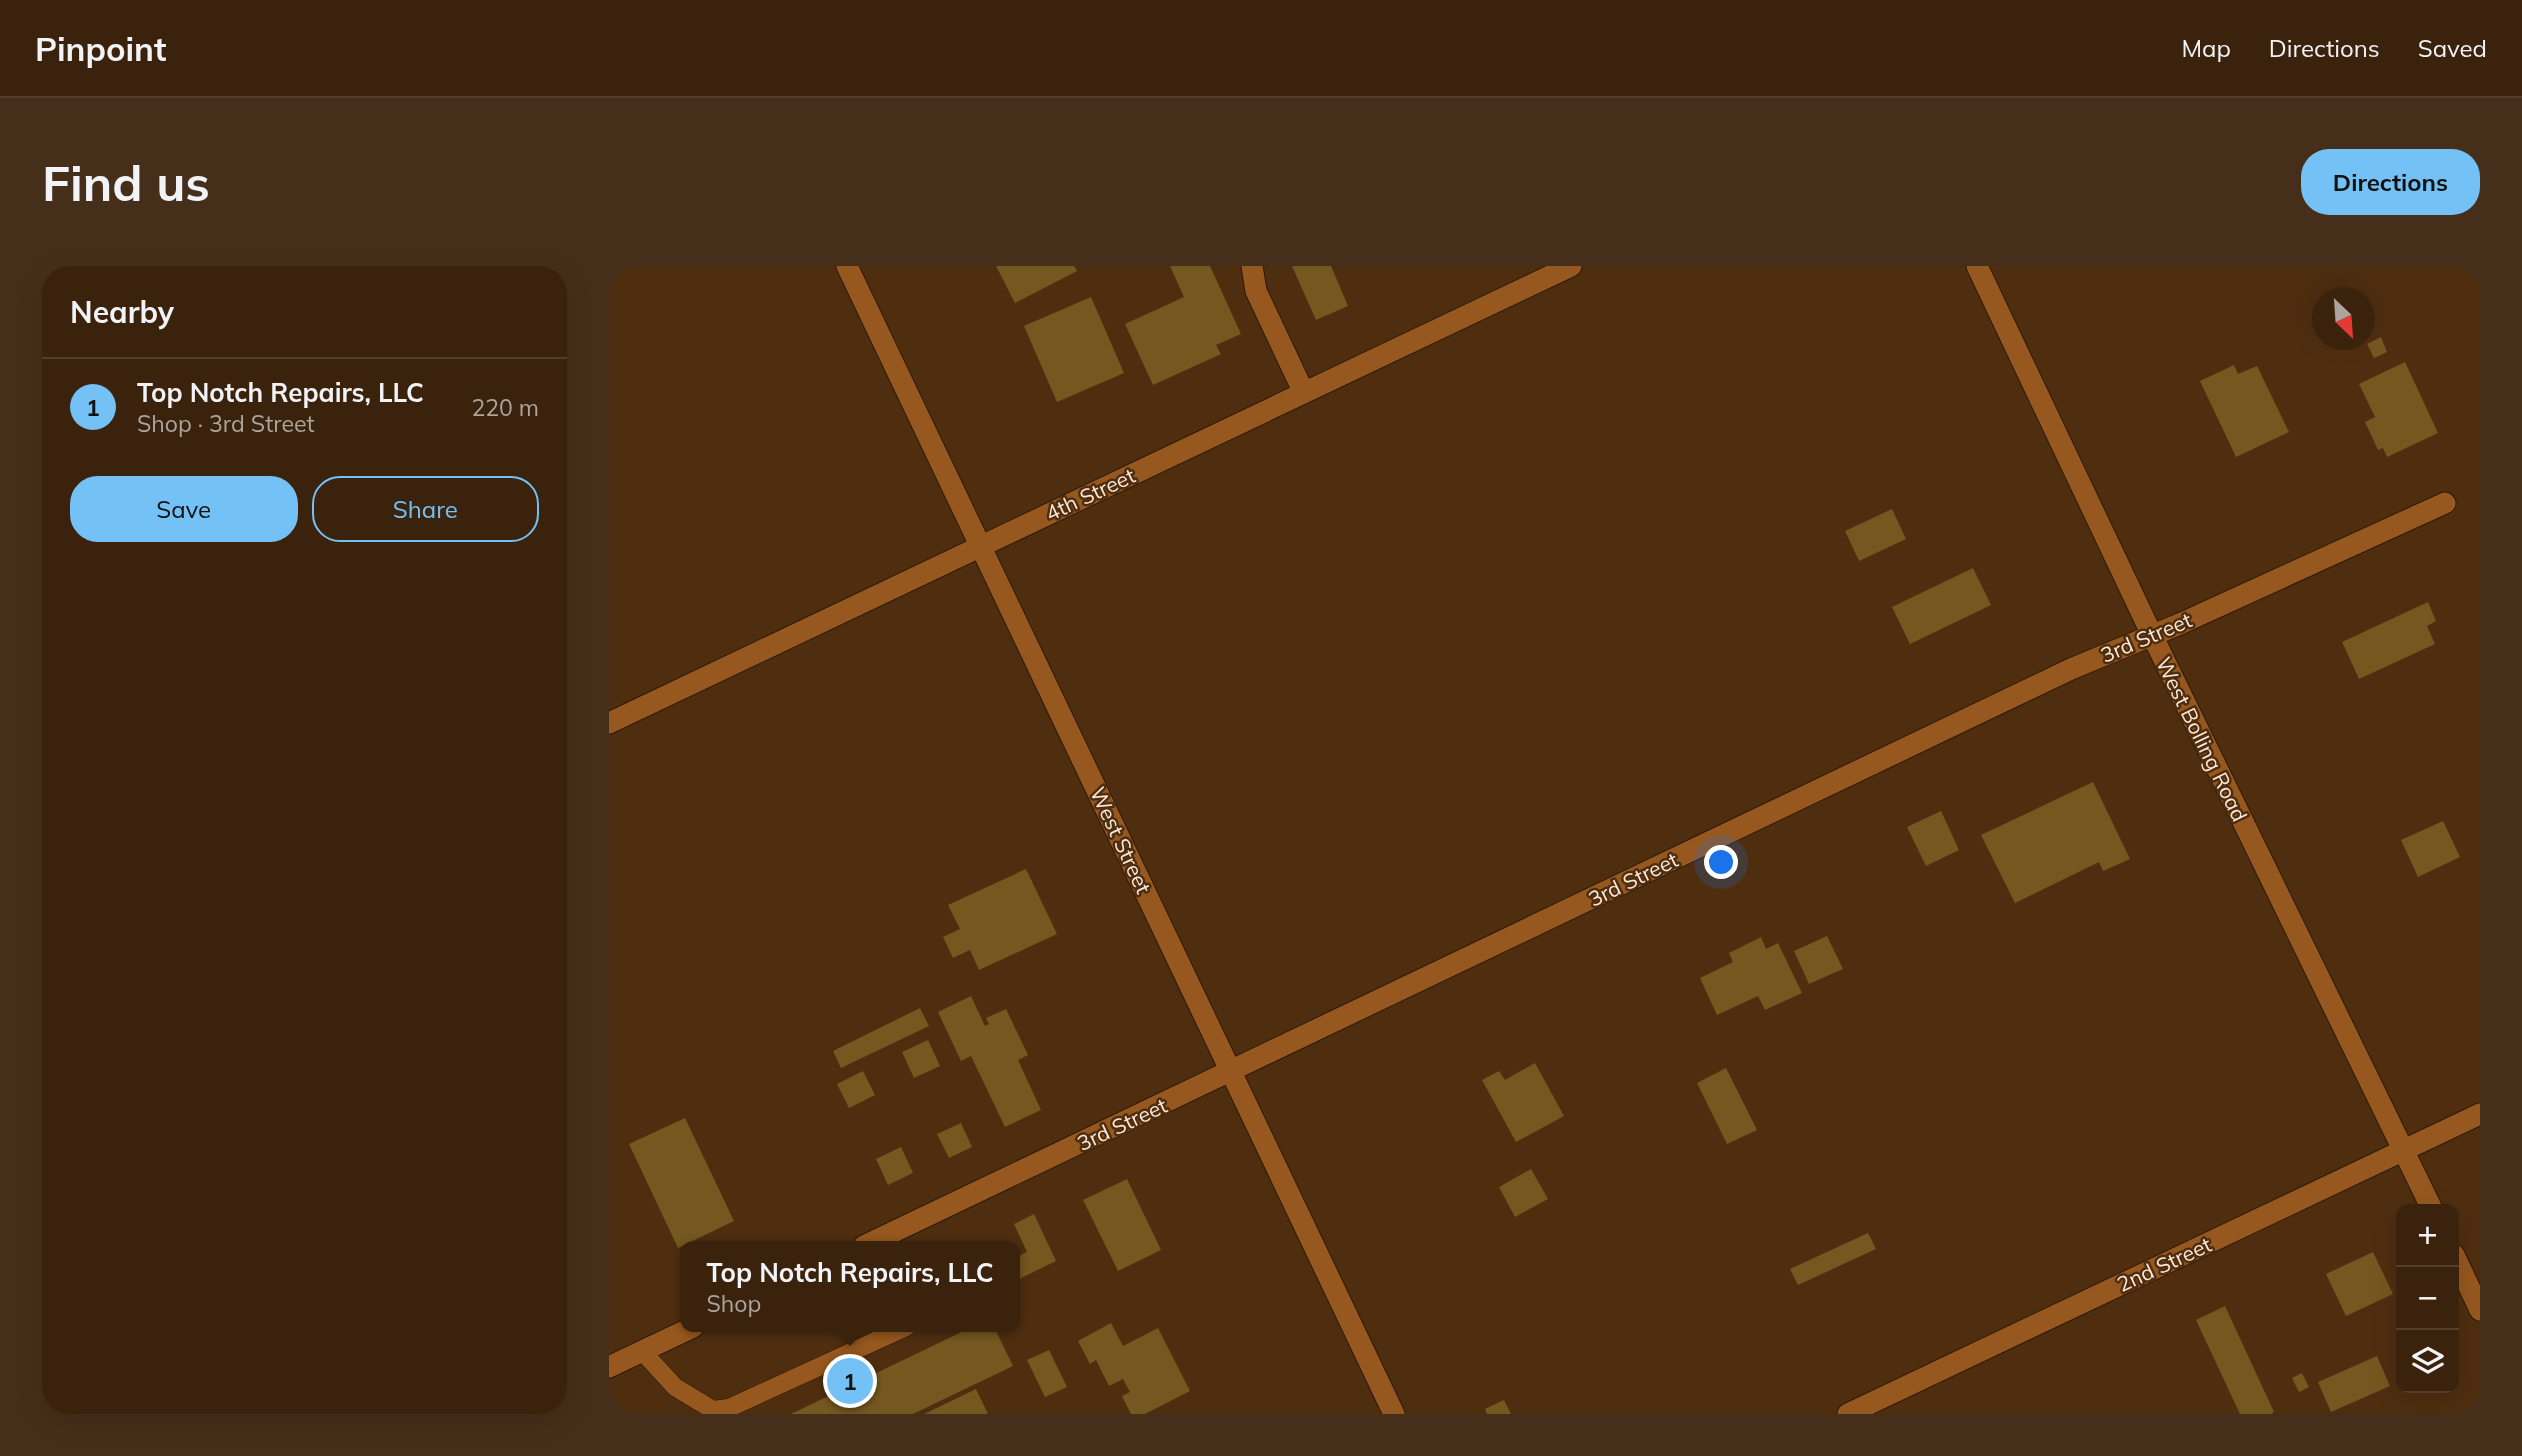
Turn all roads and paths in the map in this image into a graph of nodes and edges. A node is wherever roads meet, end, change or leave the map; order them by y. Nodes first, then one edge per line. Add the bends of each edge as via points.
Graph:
1 (847, 266) edge
2 (1252, 266) edge
3 (1571, 266) edge
4 (1977, 266) edge
5 (1304, 393) junction
6 (2445, 503) dead end
7 (981, 546) junction
8 (2152, 635) junction
9 (609, 723) edge
10 (1231, 1072) junction
11 (2480, 1114) edge
12 (2404, 1150) junction
13 (2430, 1204) edge
14 (875, 1241) edge
15 (2459, 1266) edge
16 (2480, 1310) edge
17 (682, 1332) edge
18 (895, 1332) edge
19 (642, 1351) junction
20 (609, 1367) edge
21 (1394, 1414) edge
22 (1848, 1414) edge

1 - 7 street, West Street
2 - 5 street via 1257,291
3 - 5 street, 4th Street
4 - 8 street, West Bolling Road
5 - 7 street, 4th Street
6 - 8 street, 3rd Street
7 - 9 street, 4th Street
7 - 10 street, West Street
8 - 10 street, 3rd Street via 2071,669
8 - 12 street, West Bolling Road
10 - 14 street, 3rd Street
10 - 21 street, West Street
11 - 12 street, 2nd Street
12 - 13 street, West Bolling Road
12 - 22 street, 2nd Street
15 - 16 street
17 - 19 street
18 - 19 lane via 729,1408 713,1410 675,1387
19 - 20 street

